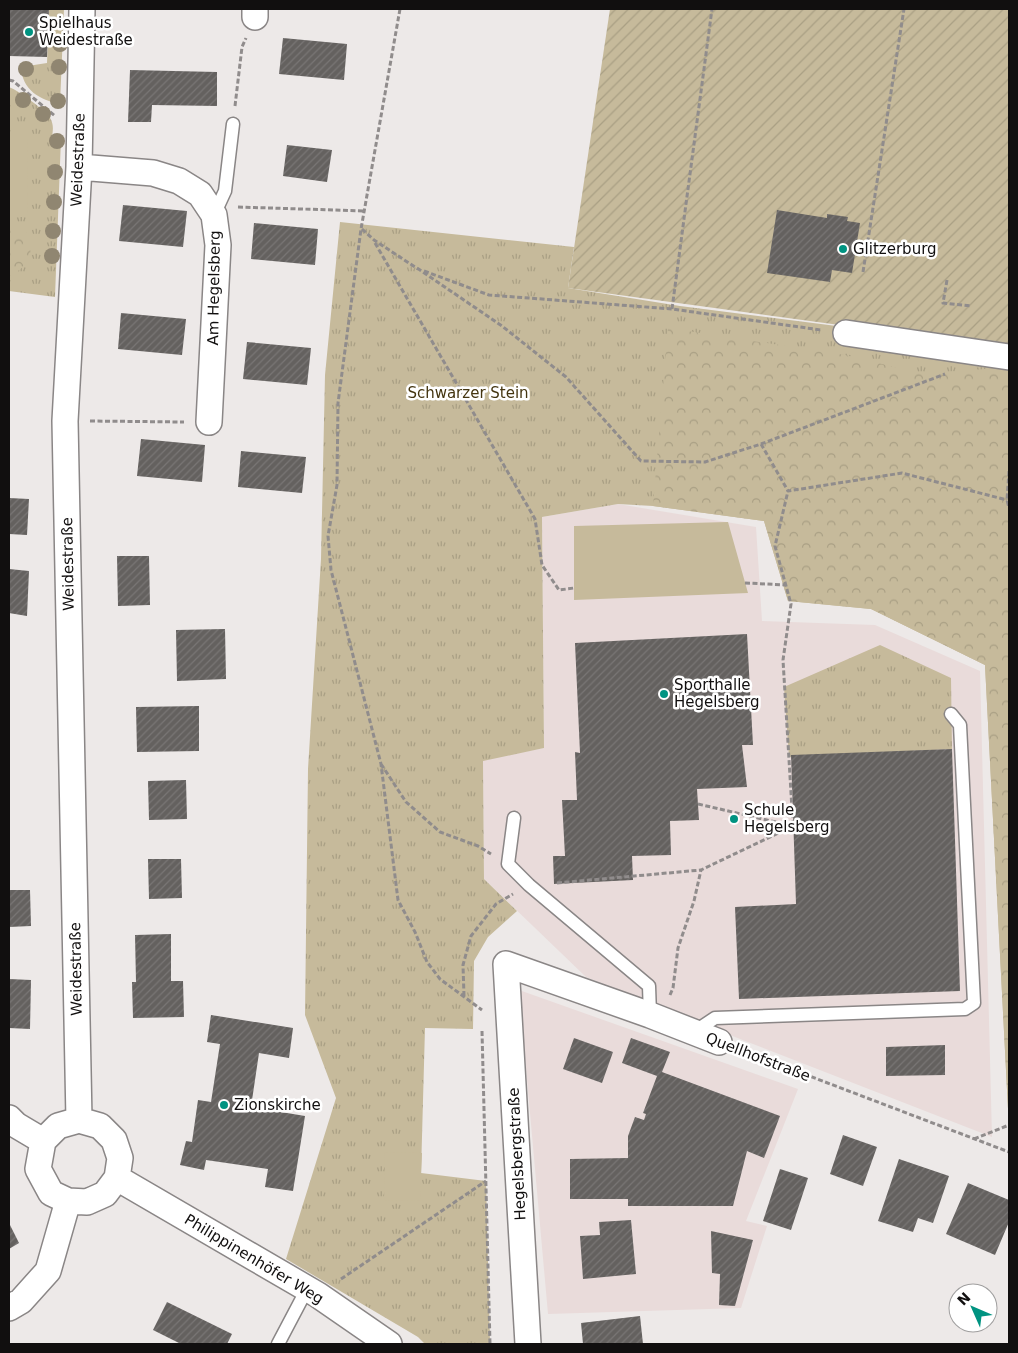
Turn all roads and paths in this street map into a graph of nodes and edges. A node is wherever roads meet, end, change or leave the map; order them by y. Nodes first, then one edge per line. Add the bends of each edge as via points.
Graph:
1 (82, 9) edge
2 (400, 9) edge
3 (712, 9) edge
4 (904, 9) edge
5 (255, 13) edge
6 (9, 80) edge
7 (57, 118) dead end
8 (233, 124) joint
9 (79, 167) junction
10 (224, 211) junction
11 (365, 211) junction
12 (362, 229) junction
13 (374, 240) junction
14 (417, 268) junction
15 (863, 272) dead end
16 (947, 280) dead end
17 (972, 306) dead end
18 (672, 309) junction
19 (846, 333) joint
20 (1009, 357) edge
21 (950, 372) dead end
22 (65, 421) junction
23 (209, 422) joint
24 (761, 444) junction
25 (1009, 471) edge
26 (788, 491) junction
27 (1007, 500) junction
28 (1009, 508) edge
29 (745, 583) dead end
30 (786, 585) junction
31 (574, 588) dead end
32 (951, 714) dead end
33 (381, 764) junction
34 (698, 804) dead end
35 (514, 818) dead end
36 (793, 826) junction
37 (508, 864) junction
38 (701, 870) junction
39 (529, 885) junction
40 (506, 964) joint
41 (464, 996) junction
42 (482, 1010) junction
43 (508, 1011) junction
44 (656, 1017) junction
45 (482, 1019) dead end
46 (482, 1029) dead end
47 (694, 1032) junction
48 (719, 1042) joint
49 (9, 1118) edge
50 (79, 1120) junction
51 (1009, 1125) edge
52 (974, 1139) junction
53 (43, 1141) junction
54 (1009, 1152) edge
55 (116, 1178) junction
56 (486, 1181) junction
57 (68, 1201) junction
58 (312, 1292) junction
59 (9, 1308) edge
60 (278, 1344) edge
61 (388, 1344) edge
62 (490, 1344) edge
63 (528, 1344) edge

1 - 9 street, Weidestraße
2 - 11 path
3 - 18 path
4 - 15 path
5 - 8 path via 242,47
6 - 7 path
8 - 10 lane
9 - 10 street, Am Hegelsberg via 152,173 179,181
9 - 22 street, Weidestraße
10 - 11 path
10 - 23 street, Am Hegelsberg via 218,245
11 - 12 path
12 - 13 path
12 - 33 path via 338,403 337,485 328,536 331,570
13 - 14 path
13 - 31 path via 535,519 542,566 559,590
14 - 18 path via 489,295
14 - 24 path via 502,326 566,377 641,461 705,462
16 - 17 path via 944,303
18 - 19 path
19 - 20 street
21 - 24 path
22 - 23 path
22 - 50 street, Weidestraße
24 - 26 path
25 - 27 path
26 - 27 path via 902,473
26 - 30 path via 775,546
27 - 28 path
29 - 30 path
30 - 36 path via 791,604 783,660
32 - 47 lane via 960,725 974,1003 965,1009 716,1018
33 - 37 path via 406,802 440,832 478,846
33 - 41 path via 398,900 427,962 440,979
34 - 36 path
35 - 37 lane
36 - 38 path
37 - 39 lane
38 - 39 path
38 - 44 path via 678,948 673,988
39 - 41 path via 496,904 471,936 464,965
39 - 44 lane via 649,986
40 - 43 street, Hegelsbergstraße
40 - 44 street, Quellhofstraße
41 - 42 path
42 - 43 path
42 - 45 path
43 - 63 street, Hegelsbergstraße
44 - 47 street, Quellhofstraße
46 - 56 path
47 - 48 street, Quellhofstraße
48 - 52 path, Quellhofstraße
49 - 53 street
50 - 53 street via 58,1126
50 - 55 street via 100,1126 114,1140 120,1158
51 - 52 path
52 - 54 path, Quellhofstraße
53 - 57 street via 38,1169 51,1193
55 - 57 street via 105,1194 87,1202
55 - 58 street, Philippinenhöfer Weg
56 - 58 path
56 - 62 path
57 - 59 street via 48,1271 21,1301
58 - 60 lane
58 - 61 street, Philippinenhöfer Weg

